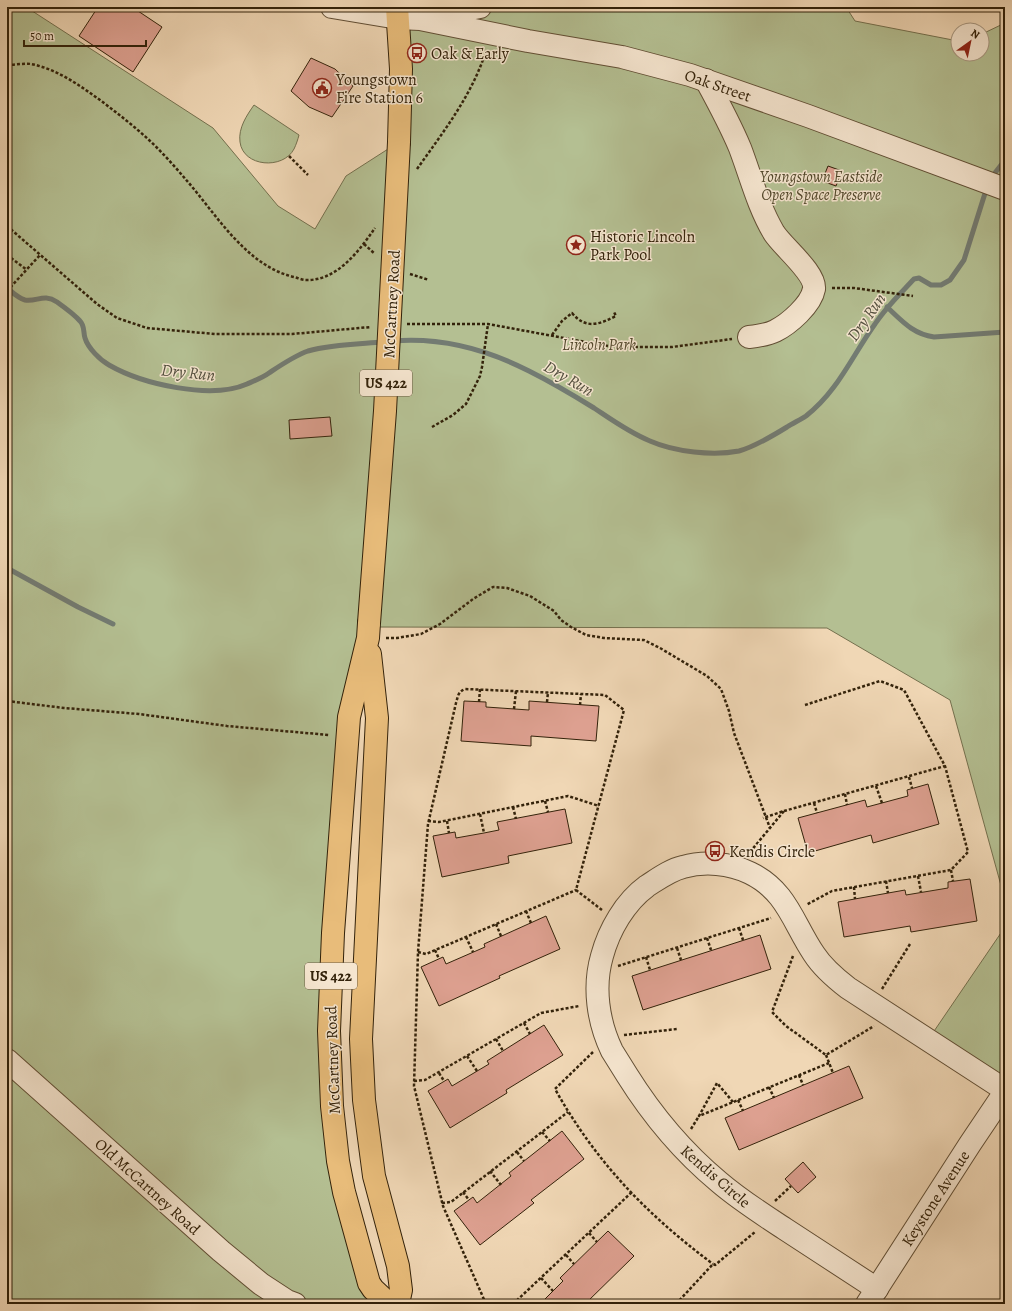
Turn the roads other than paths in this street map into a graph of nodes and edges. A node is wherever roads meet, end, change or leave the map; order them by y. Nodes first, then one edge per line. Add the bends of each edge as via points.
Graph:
1 (332, 7) edge
2 (480, 7) edge
3 (398, 12) edge
4 (423, 13) edge
5 (706, 80) junction
6 (1005, 189) edge
7 (749, 337) dead end
8 (368, 631) junction
9 (7, 1060) edge
10 (1005, 1091) edge
11 (872, 1296) edge
12 (295, 1304) edge
13 (389, 1304) edge
14 (398, 1304) edge

1 - 3 street, Oak Street
2 - 4 street
3 - 4 street, Oak Street
3 - 8 highway, McCartney Road / US 422, bridge via 401,69 399,142 385,411
4 - 5 street, Oak Street via 492,33 622,57
5 - 6 street, Oak Street
5 - 7 street via 726,115 761,209 775,234 807,270 814,289 803,308 775,331
8 - 13 highway, McCartney Road / US 422 via 347,737 329,1024 332,1106 344,1192 369,1283
8 - 14 highway, McCartney Road / US 422 via 377,718 361,1039 364,1100 374,1176 398,1266 401,1290
9 - 12 street, Old McCartney Road via 221,1251 261,1284
10 - 11 street, Keystone Avenue
10 - 11 street, Kendis Circle via 835,978 813,953 791,911 777,892 752,874 718,864 682,867 643,889 616,921 605,943 599,965 599,1005 612,1050 638,1091 682,1147 718,1182

